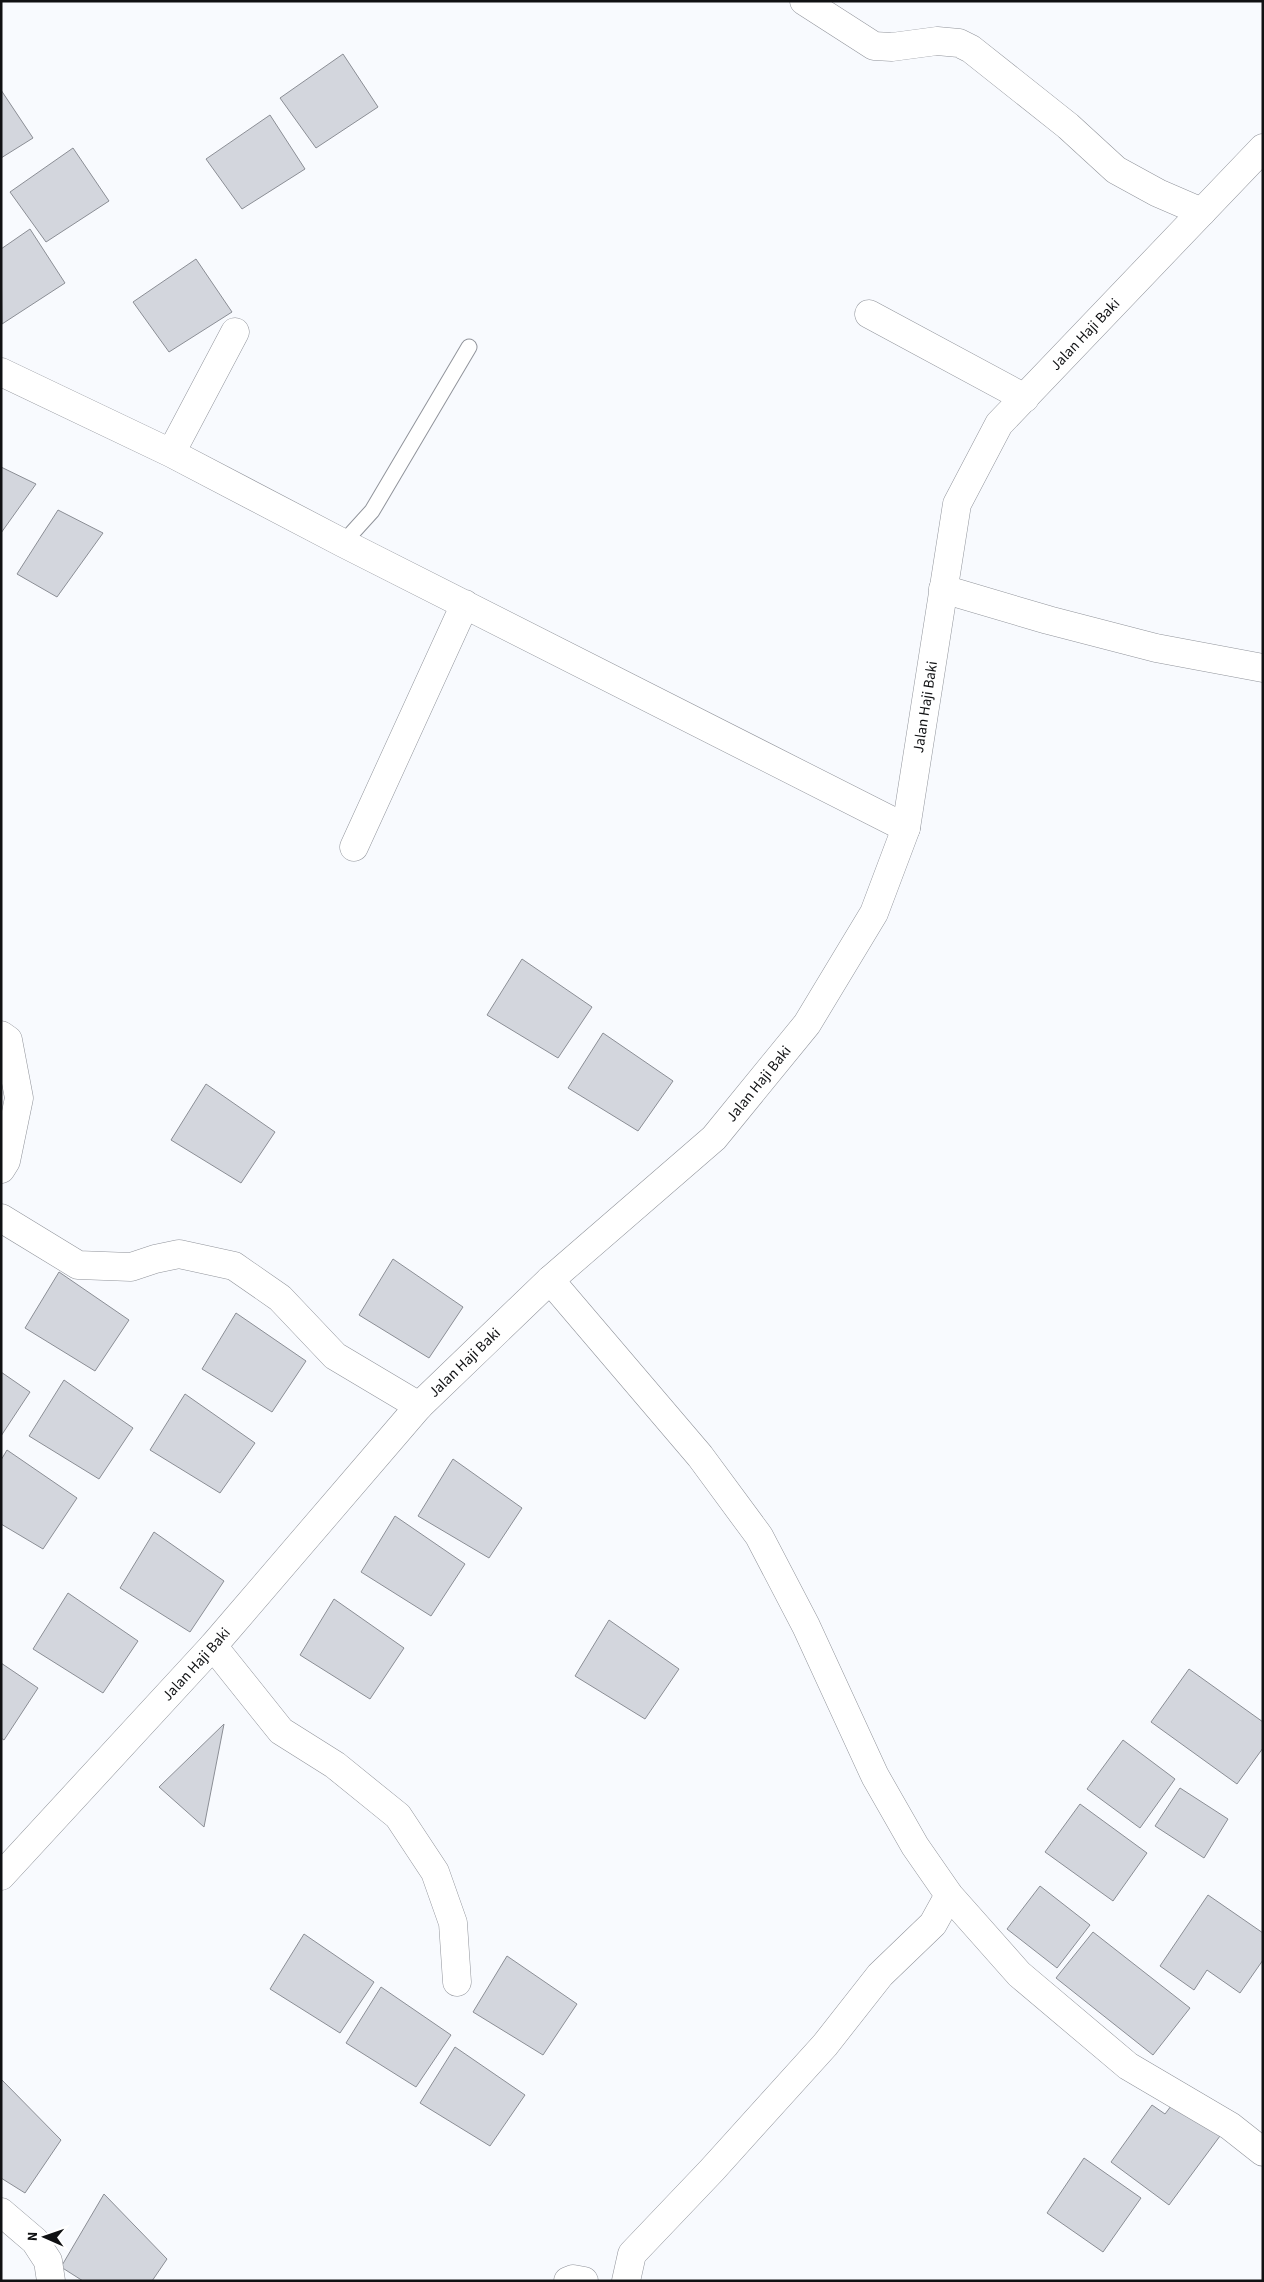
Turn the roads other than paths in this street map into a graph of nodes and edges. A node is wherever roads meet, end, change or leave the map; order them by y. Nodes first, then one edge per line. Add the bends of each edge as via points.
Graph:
1 (804, 1) edge
2 (1263, 148) edge
3 (1202, 212) junction
4 (868, 314) dead end
5 (235, 332) dead end
6 (469, 347) dead end
7 (1, 372) edge
8 (1024, 398) junction
9 (171, 453) junction
10 (343, 543) junction
11 (943, 588) junction
12 (465, 604) junction
13 (1263, 668) edge
14 (906, 828) junction
15 (354, 848) dead end
16 (1, 1035) edge
17 (1, 1169) edge
18 (1, 1218) edge
19 (550, 1280) junction
20 (419, 1406) junction
21 (213, 1646) junction
22 (1, 1876) edge
23 (948, 1895) junction
24 (457, 1982) dead end
25 (1263, 2152) edge
26 (1, 2212) edge
27 (51, 2281) edge
28 (568, 2281) edge
29 (584, 2281) edge
30 (626, 2281) edge

1 - 3 street via 874,46 937,41 959,43 971,49 1068,126 1116,170
2 - 3 street, Jalan Haji Baki
3 - 8 street, Jalan Haji Baki
4 - 8 street
5 - 9 street
6 - 10 lane via 372,511
7 - 9 street
8 - 11 street, Jalan Haji Baki via 999,424 956,504
9 - 10 street
10 - 12 street
11 - 13 street via 1156,648
11 - 14 street, Jalan Haji Baki
12 - 14 street
12 - 15 street
14 - 19 street, Jalan Haji Baki via 874,913 807,1024 714,1138
16 - 17 street via 8,1040 20,1098 6,1161
18 - 20 street via 78,1265 131,1267 179,1254 234,1266 280,1298 335,1356
19 - 20 street, Jalan Haji Baki
19 - 23 street via 700,1456 759,1536 806,1626 874,1776 914,1846
20 - 21 street, Jalan Haji Baki
21 - 22 street, Jalan Haji Baki
21 - 24 street via 281,1730 335,1765 398,1816 435,1872 453,1923
23 - 25 street via 1019,1974 1128,2066 1230,2126
23 - 30 street via 933,1924 880,1975 825,2045 632,2254
26 - 27 street via 35,2241 48,2261
28 - 29 street

